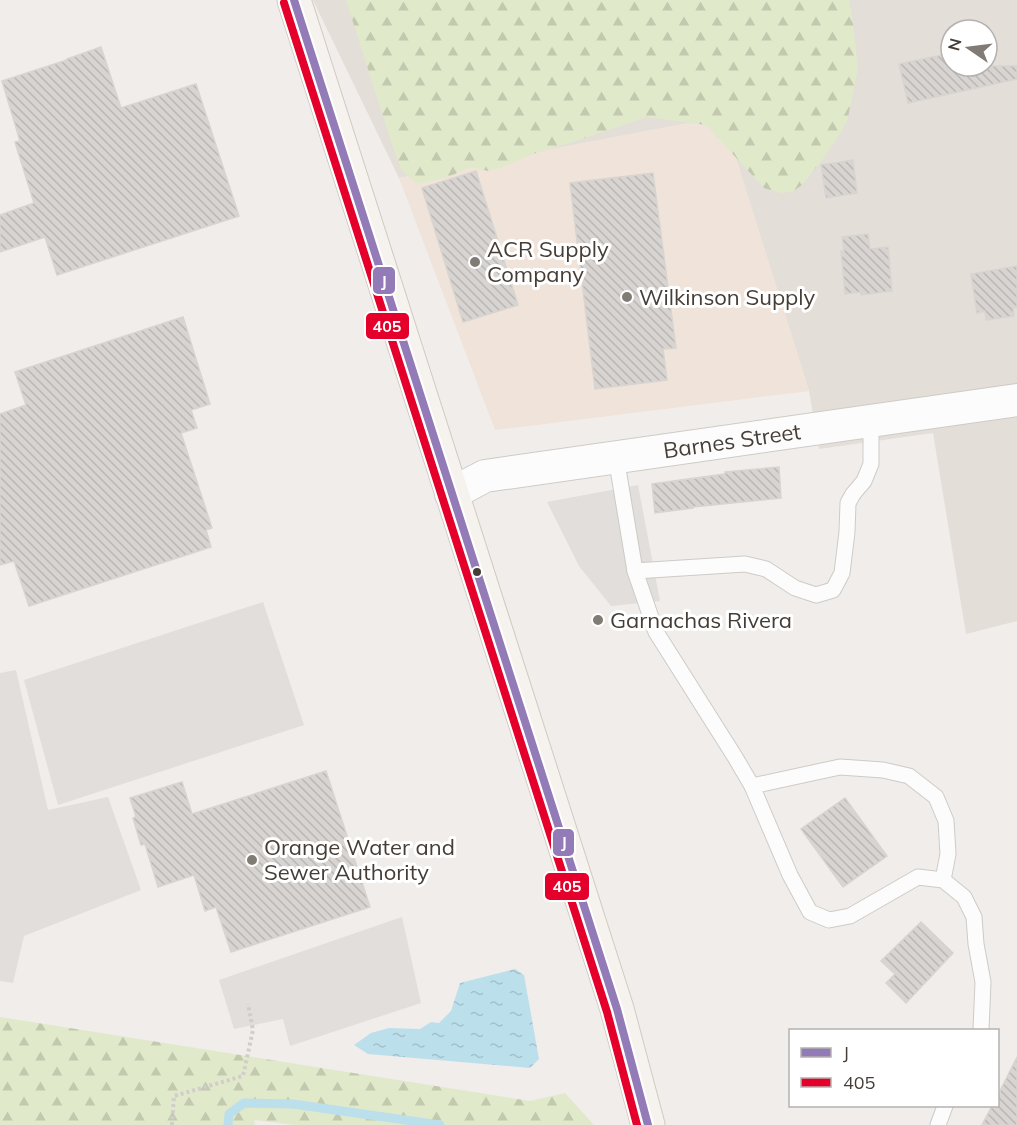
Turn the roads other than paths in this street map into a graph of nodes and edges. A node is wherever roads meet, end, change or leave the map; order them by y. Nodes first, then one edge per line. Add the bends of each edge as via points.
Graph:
1 (294, 0) edge
2 (1017, 400) edge
3 (871, 422) junction
4 (616, 457) junction
5 (451, 494) junction
6 (635, 571) junction
7 (752, 786) junction
8 (943, 880) junction
9 (981, 1029) edge
10 (945, 1107) edge
11 (648, 1125) edge
12 (939, 1125) edge

1 - 5 main road
2 - 3 street, Barnes Street
3 - 4 street, Barnes Street
3 - 6 lane via 871,464 848,503 842,573 833,590 816,595 795,588 766,569 745,564
4 - 5 street, Barnes Street via 485,476
4 - 6 lane
5 - 11 main road via 613,998
6 - 7 lane via 656,632
7 - 8 lane via 840,767 909,776 936,797 946,821 948,854
7 - 8 lane via 810,912 828,920 850,916 918,877
8 - 9 lane via 964,897 974,916 983,982
10 - 12 lane

